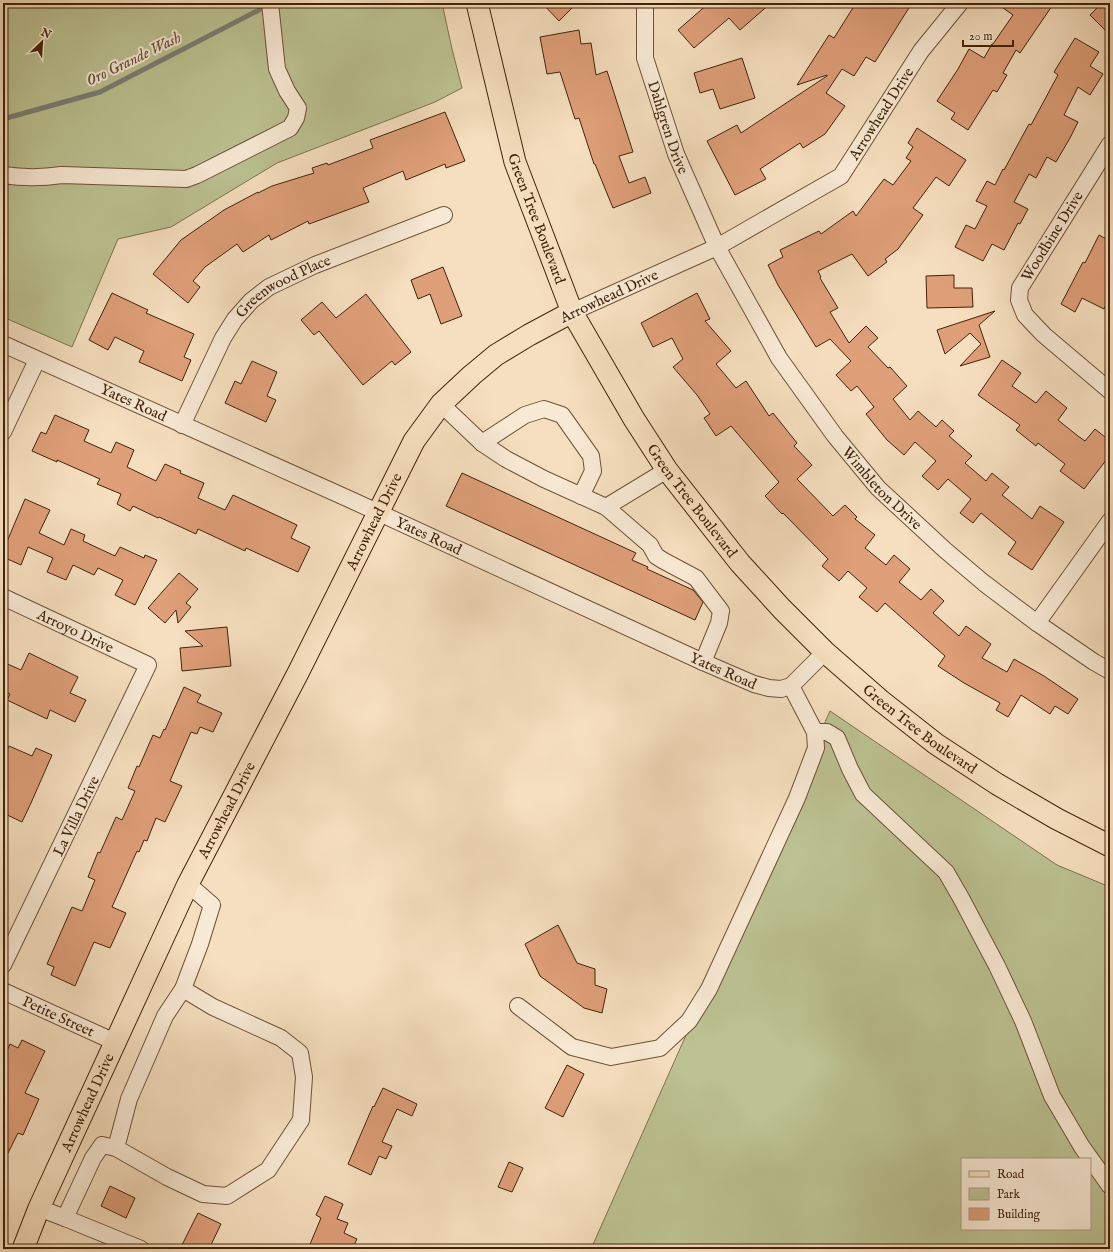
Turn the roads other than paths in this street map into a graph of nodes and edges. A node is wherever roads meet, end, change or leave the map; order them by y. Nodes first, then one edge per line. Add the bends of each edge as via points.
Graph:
1 (270, 3) edge
2 (477, 3) edge
3 (645, 3) edge
4 (960, 3) edge
5 (1110, 144) edge
6 (3, 175) edge
7 (444, 215) dead end
8 (717, 247) junction
9 (572, 312) junction
10 (3, 344) edge
11 (38, 360) junction
12 (1110, 391) edge
13 (441, 404) junction
14 (182, 425) junction
15 (3, 432) edge
16 (482, 443) junction
17 (667, 470) junction
18 (581, 496) junction
19 (606, 507) junction
20 (379, 513) junction
21 (1110, 521) edge
22 (3, 597) edge
23 (1037, 623) junction
24 (825, 652) junction
25 (703, 662) junction
26 (148, 665) joint
27 (1110, 671) edge
28 (790, 686) junction
29 (815, 732) junction
30 (1110, 846) edge
31 (188, 884) junction
32 (3, 965) edge
33 (183, 990) junction
34 (3, 991) edge
35 (518, 1006) dead end
36 (115, 1042) junction
37 (116, 1148) junction
38 (1090, 1158) edge
39 (1091, 1160) edge
40 (1110, 1186) edge
41 (39, 1208) junction
42 (65, 1218) junction
43 (23, 1249) edge
44 (141, 1249) edge

1 - 6 street via 277,69 298,108 290,128 186,179 62,175 20,178
2 - 9 main road, Green Tree Boulevard via 515,162
3 - 8 street, Dahlgren Drive via 645,58 676,154
4 - 8 street, Arrowhead Drive via 921,51 841,176
5 - 12 street, Woodbine Drive via 1020,288 1019,300 1025,315 1044,335
7 - 14 street, Greenwood Place via 314,265 269,287 251,301 223,338
8 - 9 street, Arrowhead Drive
8 - 23 street, Wimbleton Drive via 779,358 835,436 878,488 945,550
9 - 13 main road, Arrowhead Drive via 496,355
9 - 17 main road, Green Tree Boulevard via 634,419
10 - 11 street, Yates Road
11 - 14 street, Yates Road
11 - 15 street
13 - 16 street
13 - 20 main road, Arrowhead Drive via 414,441
14 - 20 street, Yates Road
16 - 18 street via 506,459
16 - 18 street via 525,415 544,409 562,415 591,456 593,471
17 - 19 street
17 - 24 main road, Green Tree Boulevard via 740,563
18 - 19 street
19 - 25 street via 650,545 656,556 696,578 721,611 719,623
20 - 25 street, Yates Road
20 - 31 main road, Arrowhead Drive
21 - 23 street
22 - 26 street, Arroyo Drive
23 - 27 street, Wimbleton Drive
24 - 28 street
24 - 30 main road, Green Tree Boulevard via 936,744 997,784
25 - 28 street, Yates Road via 754,684 781,689
26 - 32 street, La Villa Drive
28 - 29 street
29 - 35 street via 816,748 797,798 709,989 689,1021 660,1048 611,1057 572,1047
29 - 38 street via 828,732 837,738 863,794 946,872 1010,993 1052,1096
31 - 33 street via 212,905
31 - 36 main road, Arrowhead Drive
33 - 37 street via 164,1016 129,1099
33 - 37 street via 213,1007 281,1038 300,1053 304,1077 301,1120 268,1170 227,1196 203,1194
34 - 36 street, Petite Street
36 - 41 main road, Arrowhead Drive
37 - 42 street via 102,1145 93,1158
39 - 40 street
41 - 42 street
41 - 43 main road, Arrowhead Drive
42 - 44 street

